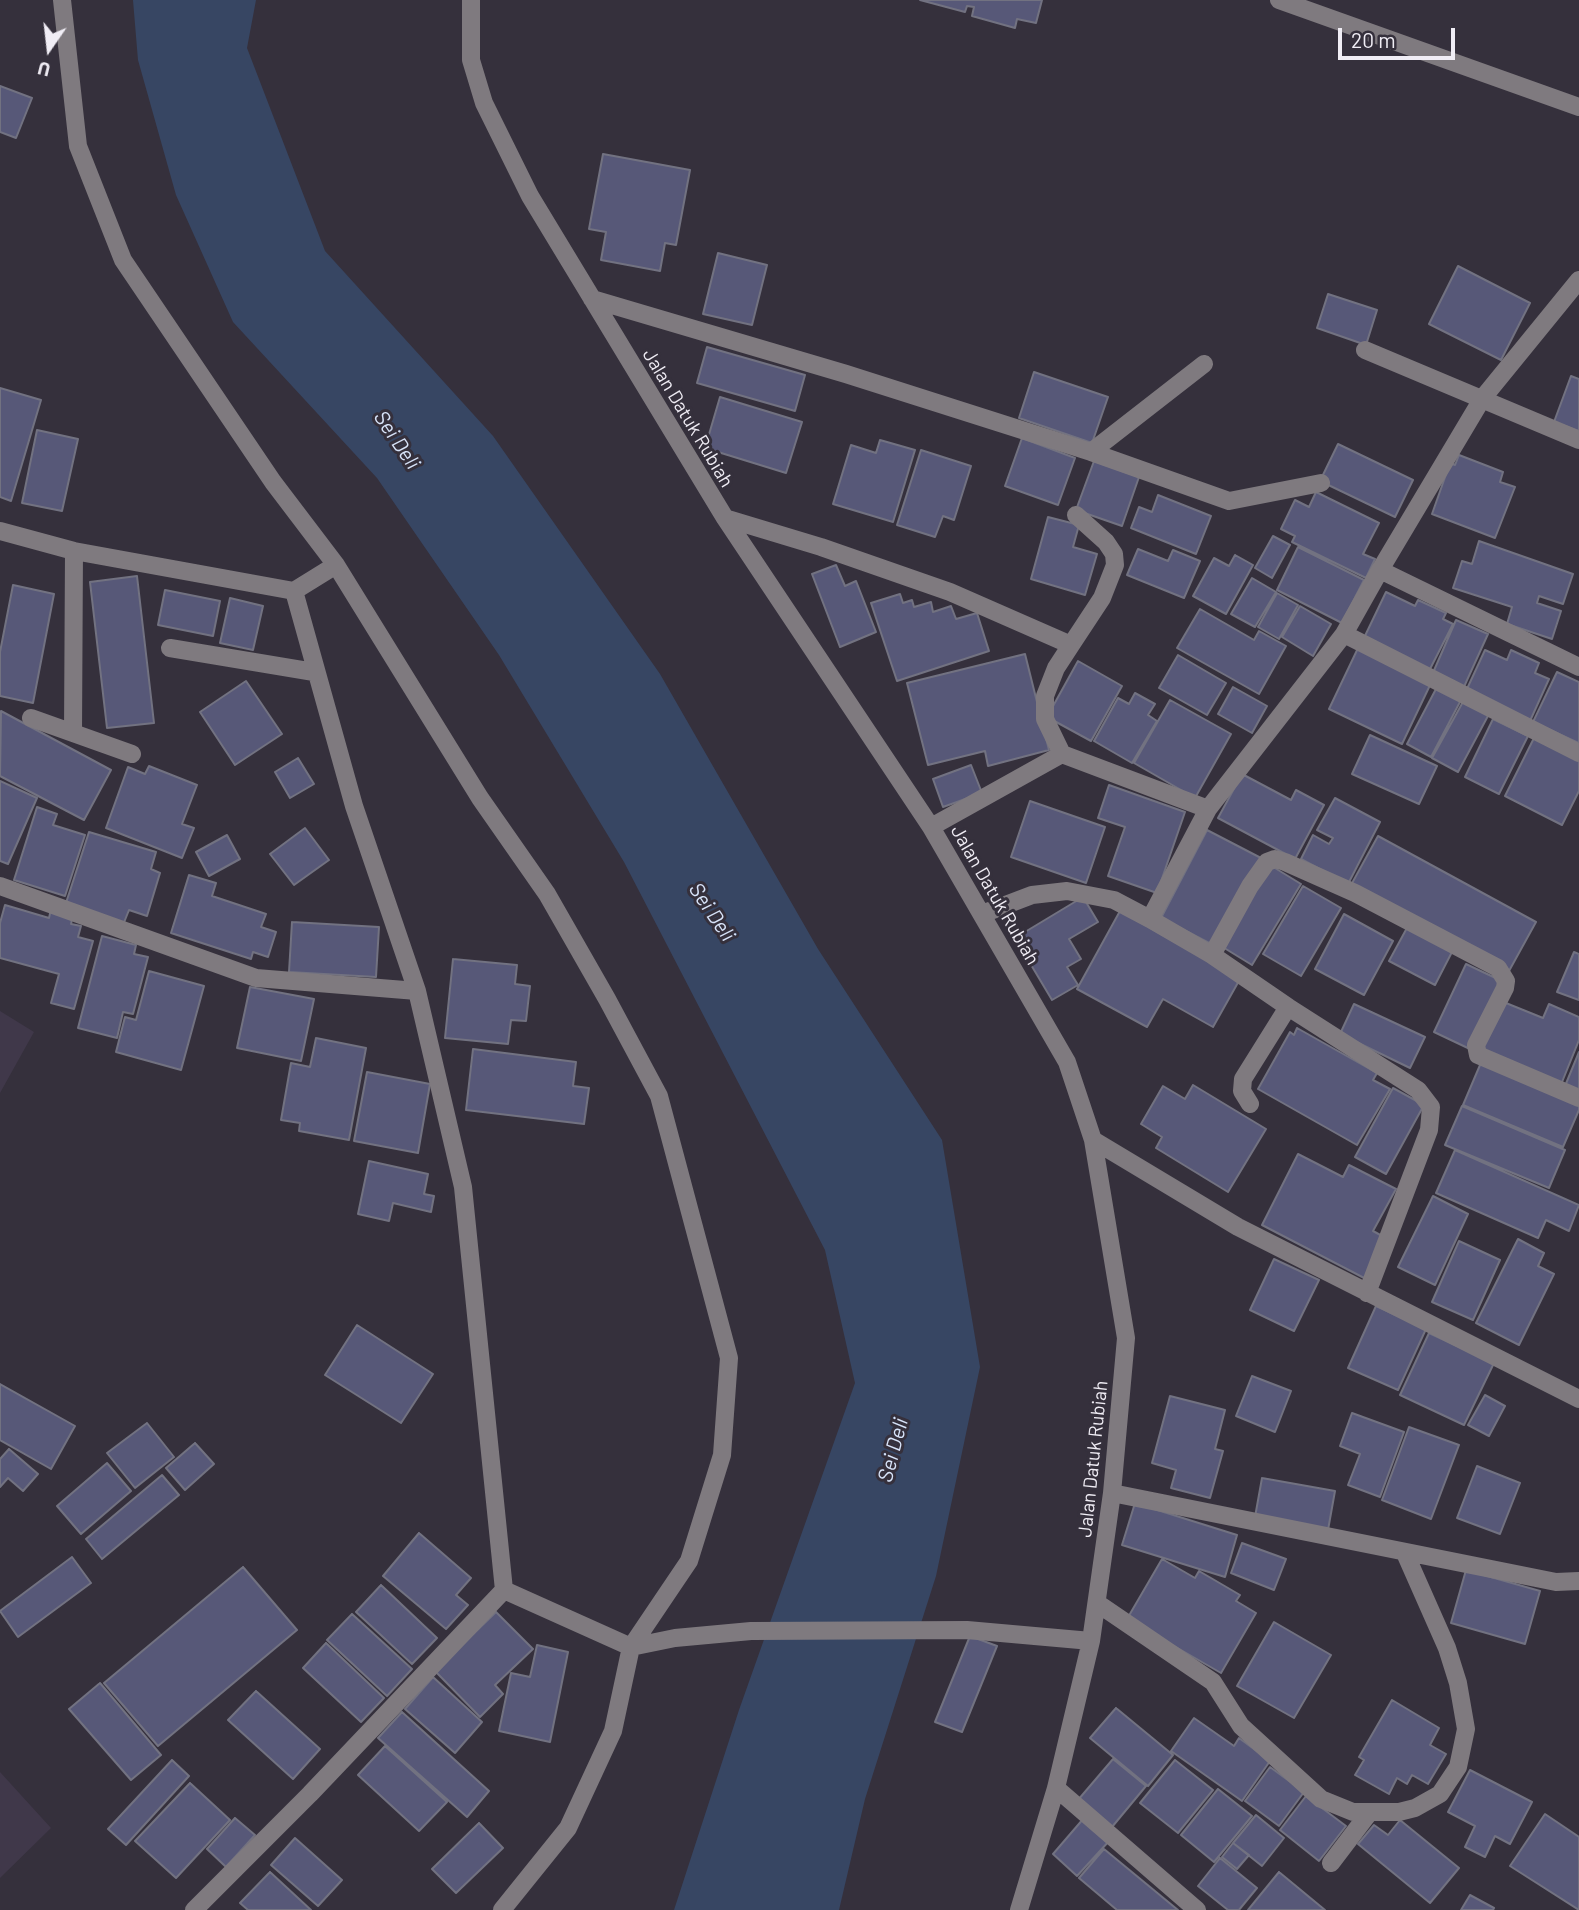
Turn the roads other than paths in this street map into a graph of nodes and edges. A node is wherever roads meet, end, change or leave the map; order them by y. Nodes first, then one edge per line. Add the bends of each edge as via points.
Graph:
1 (62, 0) edge
2 (471, 0) edge
3 (1279, 0) edge
4 (1579, 107) edge
5 (1579, 280) edge
6 (592, 299) junction
7 (1365, 350) dead end
8 (1204, 364) dead end
9 (1482, 399) junction
10 (1579, 440) edge
11 (1091, 452) junction
12 (1321, 483) dead end
13 (1076, 515) dead end
14 (725, 518) junction
15 (0, 531) edge
16 (74, 551) junction
17 (336, 565) junction
18 (1380, 570) junction
19 (294, 591) junction
20 (1344, 634) junction
21 (1071, 645) junction
22 (170, 648) dead end
23 (1579, 667) edge
24 (314, 672) junction
25 (31, 718) dead end
26 (73, 733) junction
27 (1579, 753) edge
28 (132, 754) dead end
29 (1062, 754) junction
30 (1208, 809) junction
31 (931, 827) junction
32 (0, 886) edge
33 (982, 914) junction
34 (1150, 919) junction
35 (1212, 955) junction
36 (417, 991) junction
37 (1288, 1007) junction
38 (1579, 1098) edge
39 (1250, 1104) dead end
40 (1093, 1140) junction
41 (1367, 1293) junction
42 (1579, 1399) edge
43 (1112, 1493) junction
44 (1405, 1553) junction
45 (1579, 1581) edge
46 (504, 1590) junction
47 (1097, 1603) junction
48 (1091, 1641) junction
49 (631, 1647) junction
50 (1056, 1788) junction
51 (1369, 1813) junction
52 (1331, 1863) dead end
53 (194, 1910) edge
54 (502, 1910) edge
55 (1018, 1910) edge
56 (1197, 1910) edge

1 - 17 street via 78,146 123,260 273,482
2 - 6 street, Jalan Datuk Rubiah via 471,60 484,103 530,196
3 - 4 street
5 - 9 street
6 - 11 street
6 - 14 street, Jalan Datuk Rubiah
7 - 9 street
8 - 11 street
9 - 10 street
9 - 18 street
11 - 12 street via 1229,501
13 - 21 street via 1106,542 1115,565 1102,598
14 - 21 street via 950,592
14 - 31 street, Jalan Datuk Rubiah
15 - 16 street
16 - 19 street
16 - 26 street
17 - 19 street
17 - 49 street via 480,798 547,894 607,999 659,1096 694,1224 729,1358 722,1455 690,1560
18 - 20 street
18 - 23 street
19 - 24 street
20 - 27 street
20 - 30 street
21 - 29 street via 1045,696 1045,719
22 - 24 street
24 - 36 street
25 - 26 street
26 - 28 street
29 - 30 street
29 - 31 street
30 - 34 street
31 - 33 street, Jalan Datuk Rubiah
32 - 36 street via 256,978
33 - 34 street via 1032,895 1067,891 1114,900
33 - 40 street, Jalan Datuk Rubiah via 1067,1062
34 - 35 street
35 - 37 street
35 - 38 street via 1267,862 1285,862 1498,968 1505,988 1476,1045 1478,1055
36 - 46 street via 463,1187
37 - 39 street via 1243,1079 1242,1091
37 - 41 street via 1418,1090 1431,1107 1429,1130
40 - 41 street via 1238,1227
40 - 43 street, Jalan Datuk Rubiah via 1126,1338
41 - 42 street
43 - 44 street
43 - 47 street, Jalan Datuk Rubiah
44 - 45 street via 1556,1582
44 - 51 street via 1454,1671 1465,1714 1464,1746 1458,1767 1440,1794 1415,1808
46 - 49 street
46 - 53 street
47 - 48 street, Jalan Datuk Rubiah
47 - 51 street via 1213,1682 1241,1726 1321,1799 1353,1812
48 - 49 street via 967,1630 751,1631
48 - 50 street, Jalan Datuk Rubiah
49 - 54 street via 613,1731 568,1828
50 - 55 street, Jalan Datuk Rubiah
50 - 56 street
51 - 52 street

